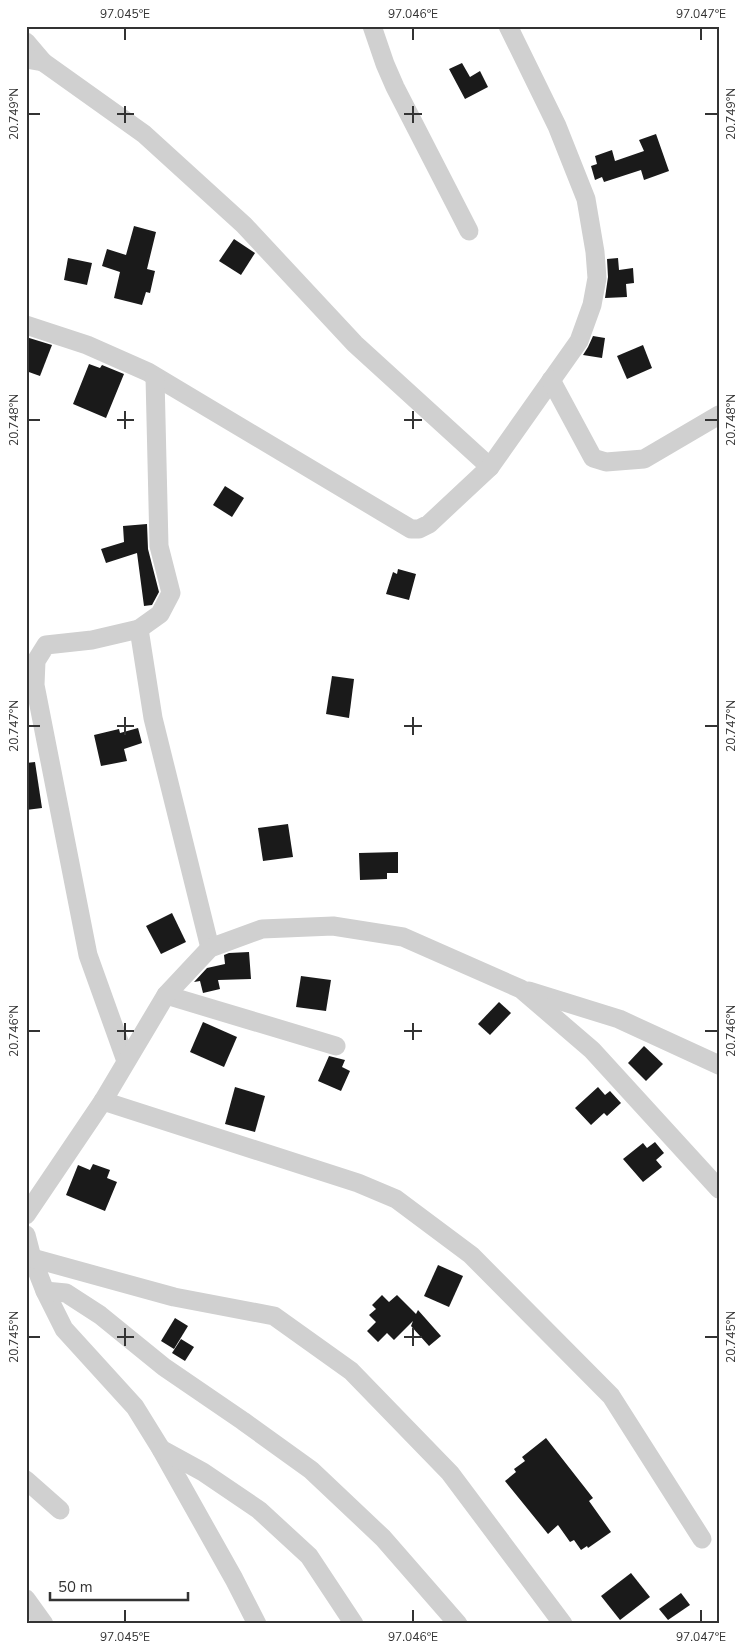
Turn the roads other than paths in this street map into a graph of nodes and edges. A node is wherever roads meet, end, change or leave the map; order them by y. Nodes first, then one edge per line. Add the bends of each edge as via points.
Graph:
1 (372, 26) edge
2 (508, 26) edge
3 (26, 42) edge
4 (35, 61) edge
5 (469, 231) dead end
6 (26, 325) edge
7 (155, 377) junction
8 (551, 380) junction
9 (719, 415) edge
10 (490, 468) junction
11 (139, 629) junction
12 (210, 948) junction
13 (521, 989) junction
14 (166, 995) junction
15 (336, 1046) dead end
16 (126, 1061) junction
17 (719, 1065) edge
18 (103, 1100) junction
19 (719, 1189) edge
20 (26, 1215) edge
21 (26, 1235) edge
22 (29, 1256) edge
23 (45, 1291) junction
24 (161, 1449) junction
25 (26, 1480) edge
26 (60, 1510) dead end
27 (702, 1539) dead end
28 (26, 1599) edge
29 (44, 1624) edge
30 (256, 1624) edge
31 (354, 1624) edge
32 (458, 1624) edge
33 (564, 1624) edge

1 - 5 street via 384,64
2 - 8 street via 557,126 586,199 595,252 597,278 592,305 579,341
3 - 4 street
4 - 10 street via 144,134 244,225 355,344
6 - 7 street via 87,345
7 - 10 street via 411,529 428,524
7 - 11 street via 159,546 171,592 160,614
8 - 9 street via 593,458 606,462 644,459
8 - 10 street
11 - 12 street via 153,718
11 - 16 street via 92,640 46,645 36,661 35,685 88,955
12 - 13 street via 262,929 333,926 403,937
12 - 14 street
13 - 17 street via 619,1019
13 - 19 street via 592,1050
14 - 15 street
14 - 16 street
16 - 18 street
18 - 20 street
18 - 27 street via 358,1183 396,1199 471,1255 611,1396
21 - 22 street
22 - 23 street
22 - 33 street via 174,1297 274,1316 352,1371 450,1474
23 - 24 street via 64,1329 135,1408
23 - 32 street via 66,1293 100,1315 164,1367 311,1470 383,1538
24 - 30 street
24 - 31 street via 203,1472 259,1510 309,1556
25 - 26 street
28 - 29 street

